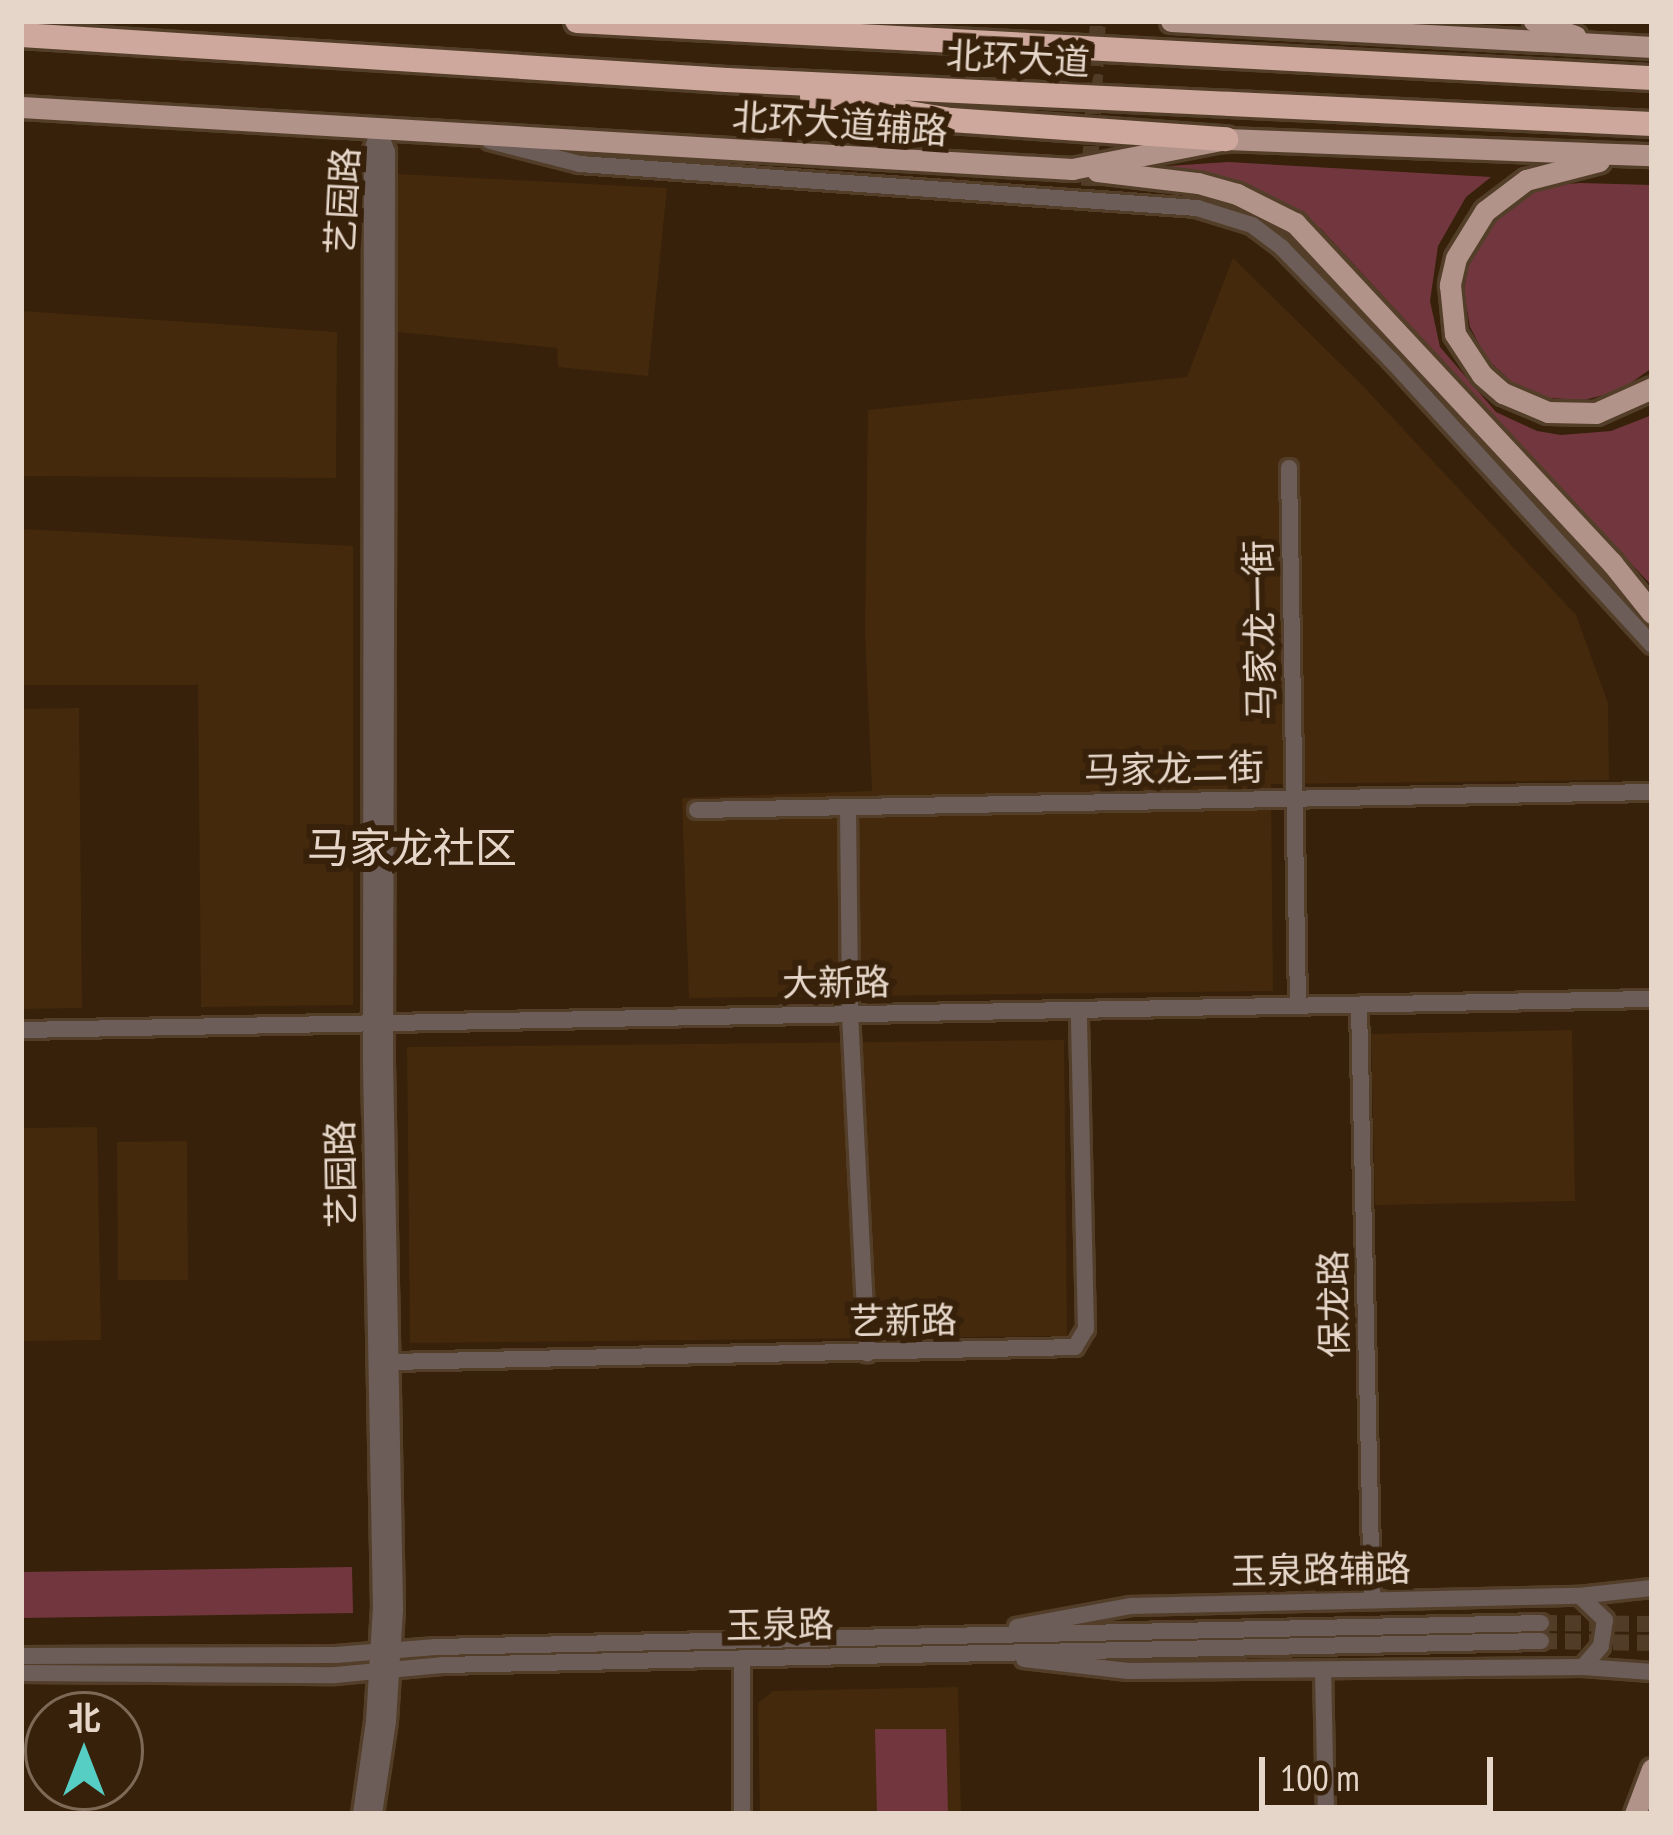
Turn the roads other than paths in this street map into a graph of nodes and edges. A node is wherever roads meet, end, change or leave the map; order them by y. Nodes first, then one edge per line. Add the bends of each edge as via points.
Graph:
1 (577, 21) edge
2 (1171, 21) edge
3 (1534, 21) edge
4 (21, 35) edge
5 (1610, 45) junction
6 (1652, 47) edge
7 (1652, 78) edge
8 (727, 80) junction
9 (21, 107) edge
10 (1652, 124) edge
11 (379, 131) junction
12 (466, 135) junction
13 (1226, 139) junction
14 (1652, 155) edge
15 (1072, 169) junction
16 (1652, 388) edge
17 (1289, 469) dead end
18 (1652, 613) edge
19 (1652, 645) edge
20 (1652, 792) edge
21 (1294, 799) junction
22 (848, 807) junction
23 (697, 810) dead end
24 (1652, 999) edge
25 (1359, 1005) junction
26 (1298, 1006) junction
27 (1079, 1010) junction
28 (850, 1014) junction
29 (378, 1023) junction
30 (21, 1030) edge
31 (867, 1354) junction
32 (390, 1362) junction
33 (1652, 1588) edge
34 (1580, 1596) junction
35 (1372, 1600) junction
36 (1541, 1632) tunnel mouth
37 (994, 1643) junction
38 (21, 1656) edge
39 (742, 1658) junction
40 (385, 1661) junction
41 (1583, 1666) junction
42 (1323, 1670) junction
43 (1652, 1672) edge
44 (21, 1673) edge
45 (1652, 1769) edge
46 (361, 1814) edge
47 (374, 1814) edge
48 (742, 1814) edge
49 (1326, 1814) edge
50 (1635, 1814) edge

1 - 7 highway, 北环大道
2 - 5 main road
3 - 5 main road
4 - 8 highway, 北环大道
5 - 6 main road
8 - 10 highway, 北环大道
8 - 13 highway via 951,120
9 - 11 main road, 北环大道辅路
11 - 12 main road, 北环大道辅路
11 - 29 street, 艺园路 via 372,151
12 - 15 main road, 北环大道辅路
12 - 19 street via 580,164 1088,194 1252,225
13 - 14 main road, 北环大道辅路
13 - 15 main road, 北环大道辅路
14 - 16 main road via 1551,170 1503,193 1456,258 1450,310 1466,356 1524,404 1573,416 1622,405
15 - 18 main road via 1198,183 1295,223
17 - 21 street, 马家龙一街
20 - 21 street, 马家龙二街
21 - 22 street, 马家龙二街
21 - 26 street, 马家龙一街
22 - 23 street, 马家龙二街
22 - 28 street
24 - 25 street, 大新路
25 - 26 street, 大新路
25 - 35 street, 保龙路
26 - 27 street, 大新路
27 - 28 street, 大新路
27 - 31 street, 艺新路 via 1084,1336 1061,1351
28 - 29 street, 大新路
28 - 31 street
29 - 30 street, 大新路
29 - 32 street, 艺园路
29 - 40 street, 艺园路
31 - 32 street, 艺新路
32 - 40 street, 艺园路
33 - 34 street, 玉泉路辅路
34 - 35 street, 玉泉路辅路
34 - 41 street via 1604,1620 1601,1646
35 - 37 street, 玉泉路辅路 via 1130,1606 1070,1614
36 - 37 street, 玉泉路
37 - 39 street, 玉泉路
37 - 40 street, 玉泉路
37 - 42 street via 1091,1670
38 - 40 street, 玉泉路
39 - 40 street, 玉泉路
39 - 48 street
40 - 44 street, 玉泉路
40 - 46 street, 艺园路
40 - 47 street, 艺园路
41 - 42 street
41 - 43 street
42 - 49 street
45 - 50 main road

